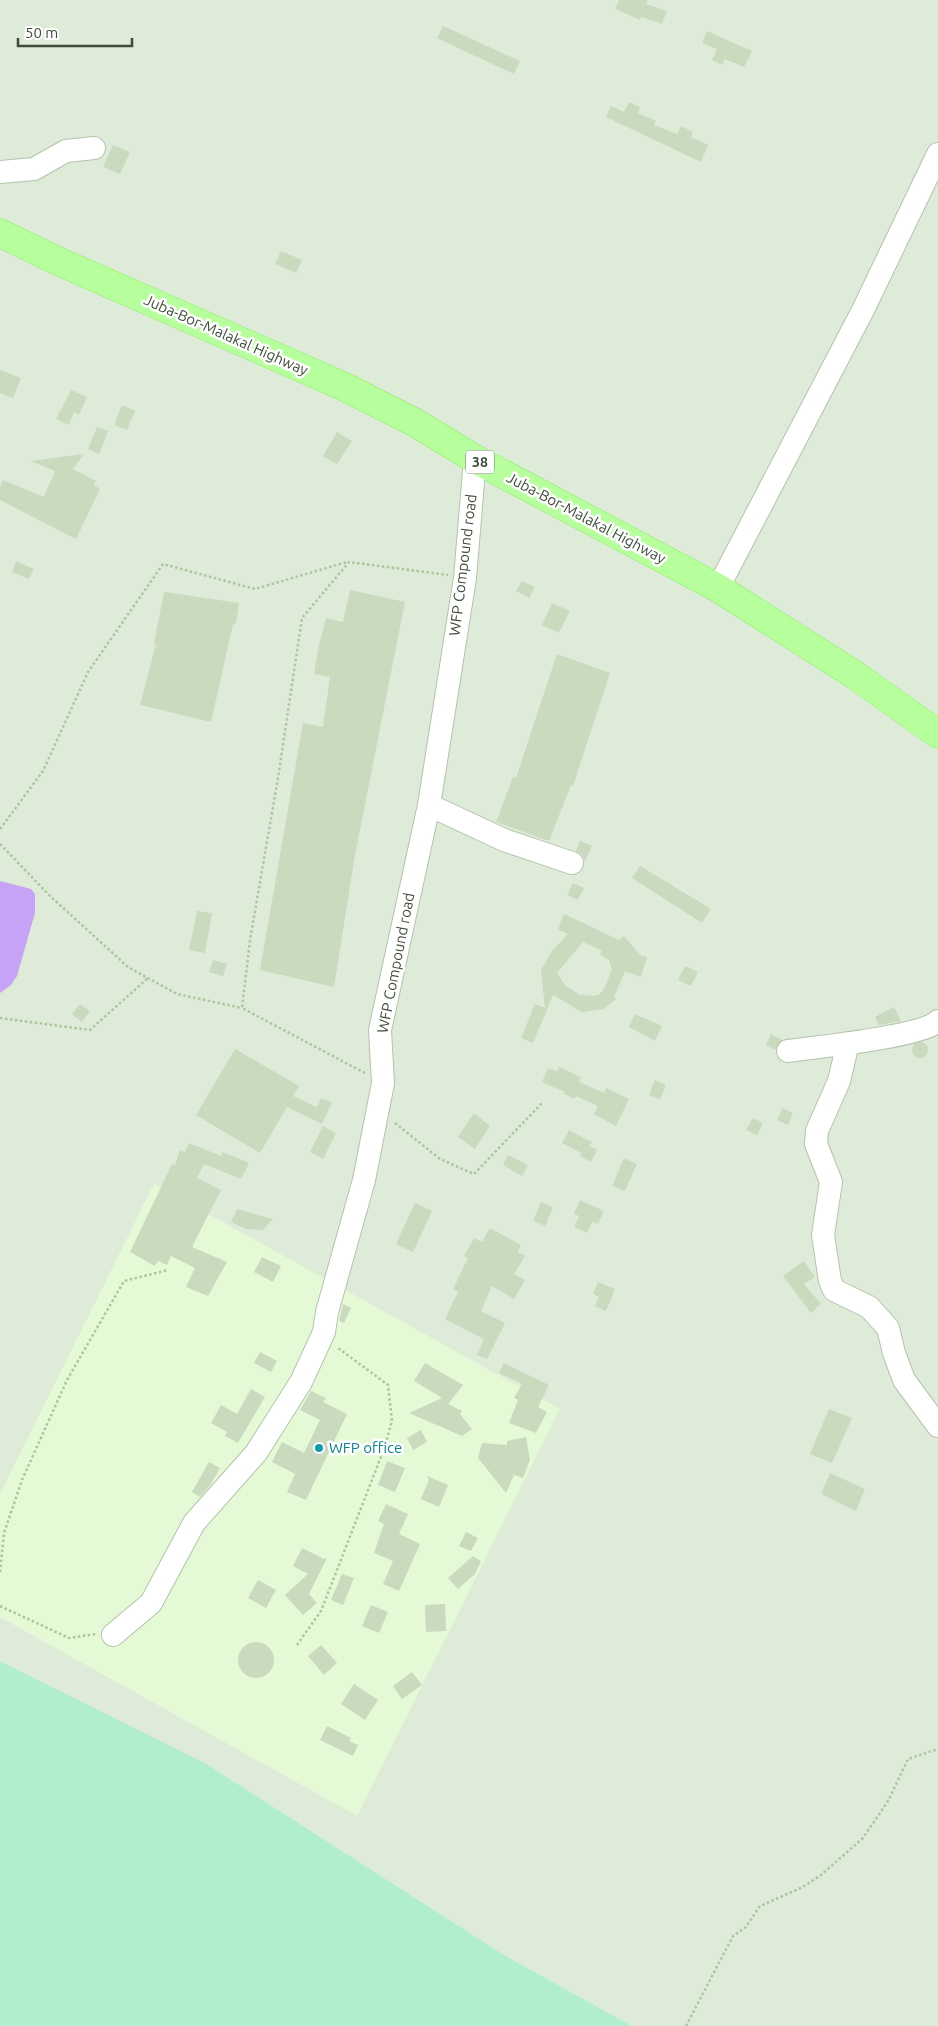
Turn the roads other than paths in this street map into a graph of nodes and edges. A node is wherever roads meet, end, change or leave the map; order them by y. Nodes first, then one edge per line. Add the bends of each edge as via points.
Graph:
1 (94, 148) dead end
2 (938, 154) edge
3 (0, 172) edge
4 (0, 233) edge
5 (475, 459) junction
6 (718, 588) junction
7 (938, 734) edge
8 (428, 806) junction
9 (572, 863) dead end
10 (938, 1021) edge
11 (848, 1043) junction
12 (788, 1051) dead end
13 (938, 1426) edge
14 (115, 1634) road end

1 - 3 street via 66,151 34,169
2 - 6 street via 863,310
4 - 5 main road, Juba-Bor-Malakal Highway / 38 via 346,387 414,422
5 - 6 main road, Juba-Bor-Malakal Highway / 38
5 - 8 street, WFP Compound road via 464,578
6 - 7 main road, Juba-Bor-Malakal Highway / 38 via 855,675
8 - 9 street via 504,840
8 - 14 street, WFP Compound road via 380,1030 383,1083 364,1180 324,1332 302,1382 256,1453 194,1523 151,1603
10 - 11 street via 933,1026
11 - 12 street
11 - 13 street via 839,1081 816,1131 816,1144 831,1182 824,1235 830,1281 834,1290 870,1306 888,1328 904,1380

